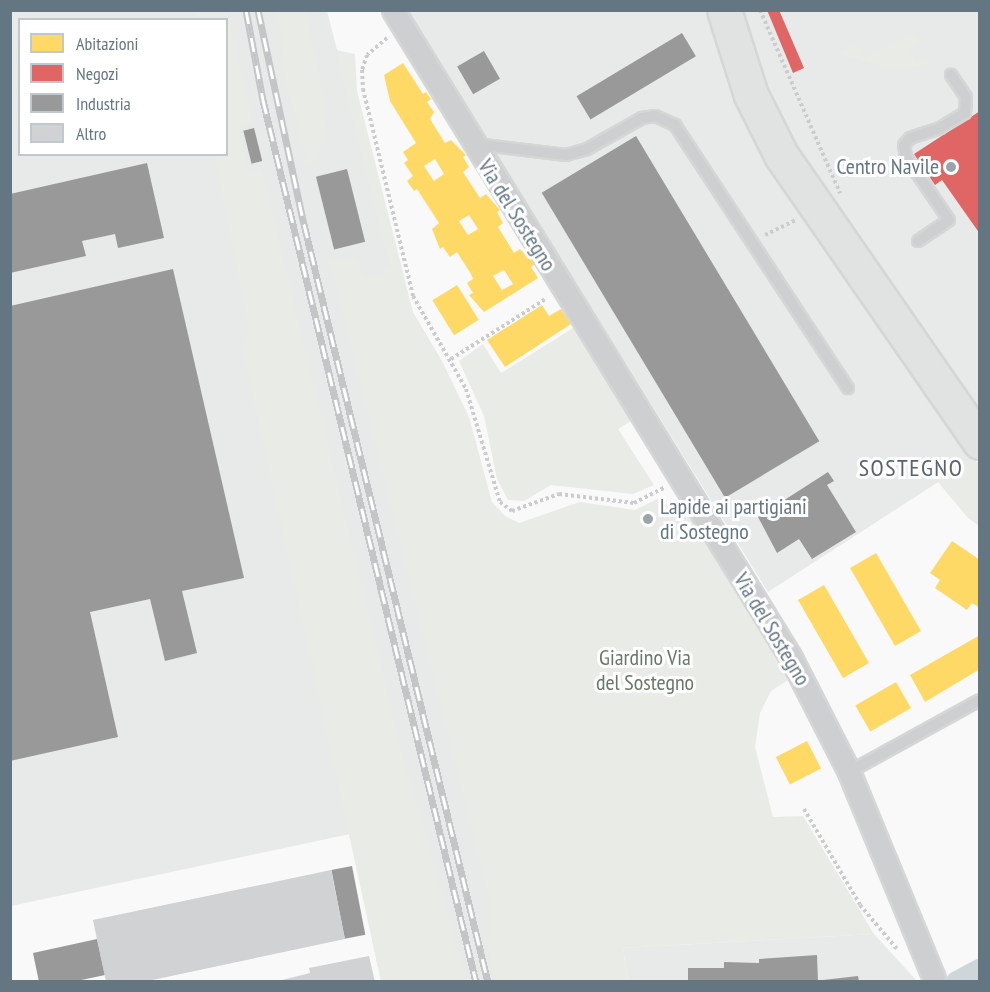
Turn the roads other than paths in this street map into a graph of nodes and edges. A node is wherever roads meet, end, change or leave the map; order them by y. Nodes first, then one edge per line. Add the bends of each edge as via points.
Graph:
1 (393, 10) edge
2 (724, 10) edge
3 (951, 75) dead end
4 (472, 144) junction
5 (918, 241) dead end
6 (848, 388) dead end
7 (980, 442) edge
8 (980, 700) edge
9 (849, 772) junction
10 (935, 980) edge

1 - 4 street, Via del Sostegno
2 - 7 highway via 751,94 781,155
3 - 5 lane via 966,97 965,113 940,128 910,138 903,145 906,157 949,220
4 - 6 lane, Via del Sostegno via 566,155 655,116 675,125
4 - 9 street, Via del Sostegno via 791,658
8 - 9 lane
9 - 10 street, Via del Sostegno

